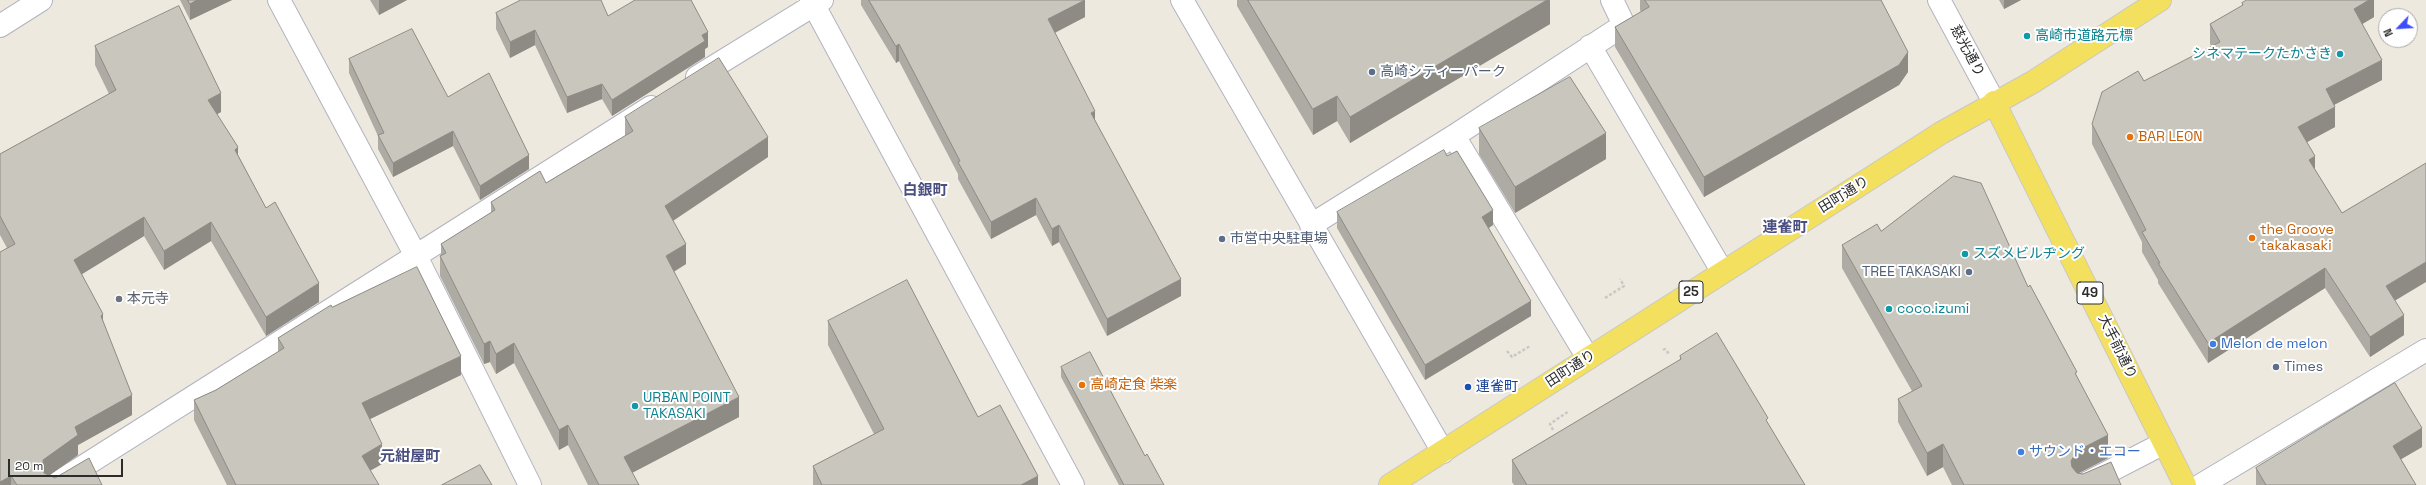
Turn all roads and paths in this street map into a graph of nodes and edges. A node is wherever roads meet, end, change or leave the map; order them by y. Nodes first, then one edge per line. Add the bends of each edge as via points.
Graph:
1 (41, 0) edge
2 (279, 0) edge
3 (1182, 0) edge
4 (1612, 0) edge
5 (1939, 0) edge
6 (2160, 0) edge
7 (816, 2) edge
8 (0, 26) edge
9 (1590, 46) junction
10 (1994, 102) junction
11 (1454, 136) junction
12 (1311, 225) junction
13 (416, 256) junction
14 (1722, 271) junction
15 (1620, 279) dead end
16 (1605, 298) dead end
17 (1530, 346) dead end
18 (1665, 349) dead end
19 (1507, 350) dead end
20 (2426, 350) edge
21 (1670, 355) dead end
22 (1588, 358) junction
23 (1569, 411) dead end
24 (1553, 430) dead end
25 (2164, 443) junction
26 (1443, 452) junction
27 (54, 485) edge
28 (530, 485) edge
29 (1073, 485) edge
30 (1390, 485) edge
31 (2083, 485) edge
32 (2185, 485) edge
33 (2201, 485) edge

1 - 8 street
2 - 13 street
3 - 12 street
4 - 9 street via 1624,25
5 - 10 street, 慈光通り
6 - 10 main road, 田町通り / 25 via 2032,82
7 - 13 street
7 - 29 street
9 - 11 street
9 - 14 street
10 - 14 main road, 田町通り / 25
10 - 25 main road, 大手前通り / 49
11 - 12 street
11 - 22 street
12 - 26 street
13 - 27 street
13 - 28 street
14 - 22 main road, 田町通り / 25
15 - 16 path via 1624,286
17 - 19 path via 1512,358
18 - 21 path
20 - 33 street
22 - 26 main road, 田町通り / 25
23 - 24 path via 1550,424
25 - 31 street
25 - 32 main road, 大手前通り / 49
26 - 30 main road, 田町通り / 25

